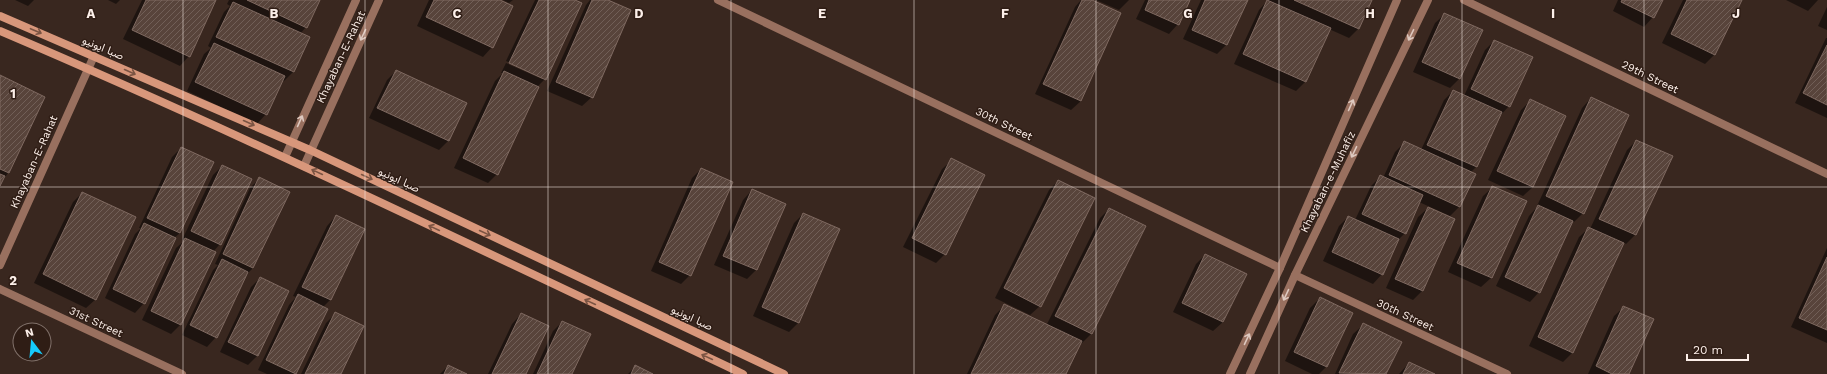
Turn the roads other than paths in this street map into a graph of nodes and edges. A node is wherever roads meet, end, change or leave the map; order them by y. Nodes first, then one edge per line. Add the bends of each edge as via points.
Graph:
1 (356, 0) edge
2 (379, 0) edge
3 (718, 0) edge
4 (1397, 0) edge
5 (1428, 0) edge
6 (1464, 0) edge
7 (0, 16) edge
8 (0, 31) edge
9 (94, 56) junction
10 (88, 68) junction
11 (291, 142) junction
12 (310, 150) junction
13 (285, 157) junction
14 (304, 166) junction
15 (1827, 174) edge
16 (0, 265) edge
17 (1280, 268) junction
18 (1295, 275) junction
19 (0, 289) edge
20 (182, 374) edge
21 (743, 374) edge
22 (784, 374) edge
23 (1230, 374) edge
24 (1250, 374) edge
25 (1507, 374) edge

11 -> 1 street, Khayaban-E-Rahat
2 -> 12 street, Khayaban-E-Rahat
3 - 17 street, 30th Street
17 -> 4 street, Khayaban-e-Muhafiz
5 -> 18 street, Khayaban-e-Muhafiz
6 - 15 street, 29th Street
7 -> 9 main road, صبا ایونیو
8 - 10 main road
9 - 10 street, Khayaban-E-Rahat
9 -> 11 main road, صبا ایونیو
10 - 13 main road
10 - 16 street, Khayaban-E-Rahat
11 - 12 main road, صبا ایونیو
11 - 13 street, Khayaban-E-Rahat
12 - 14 street, Khayaban-E-Rahat
12 -> 22 main road, صبا ایونیو
13 - 14 main road
21 -> 14 main road
23 -> 17 street, Khayaban-e-Muhafiz
18 -> 24 street, Khayaban-e-Muhafiz
18 - 25 street, 30th Street
19 - 20 street, 31st Street

